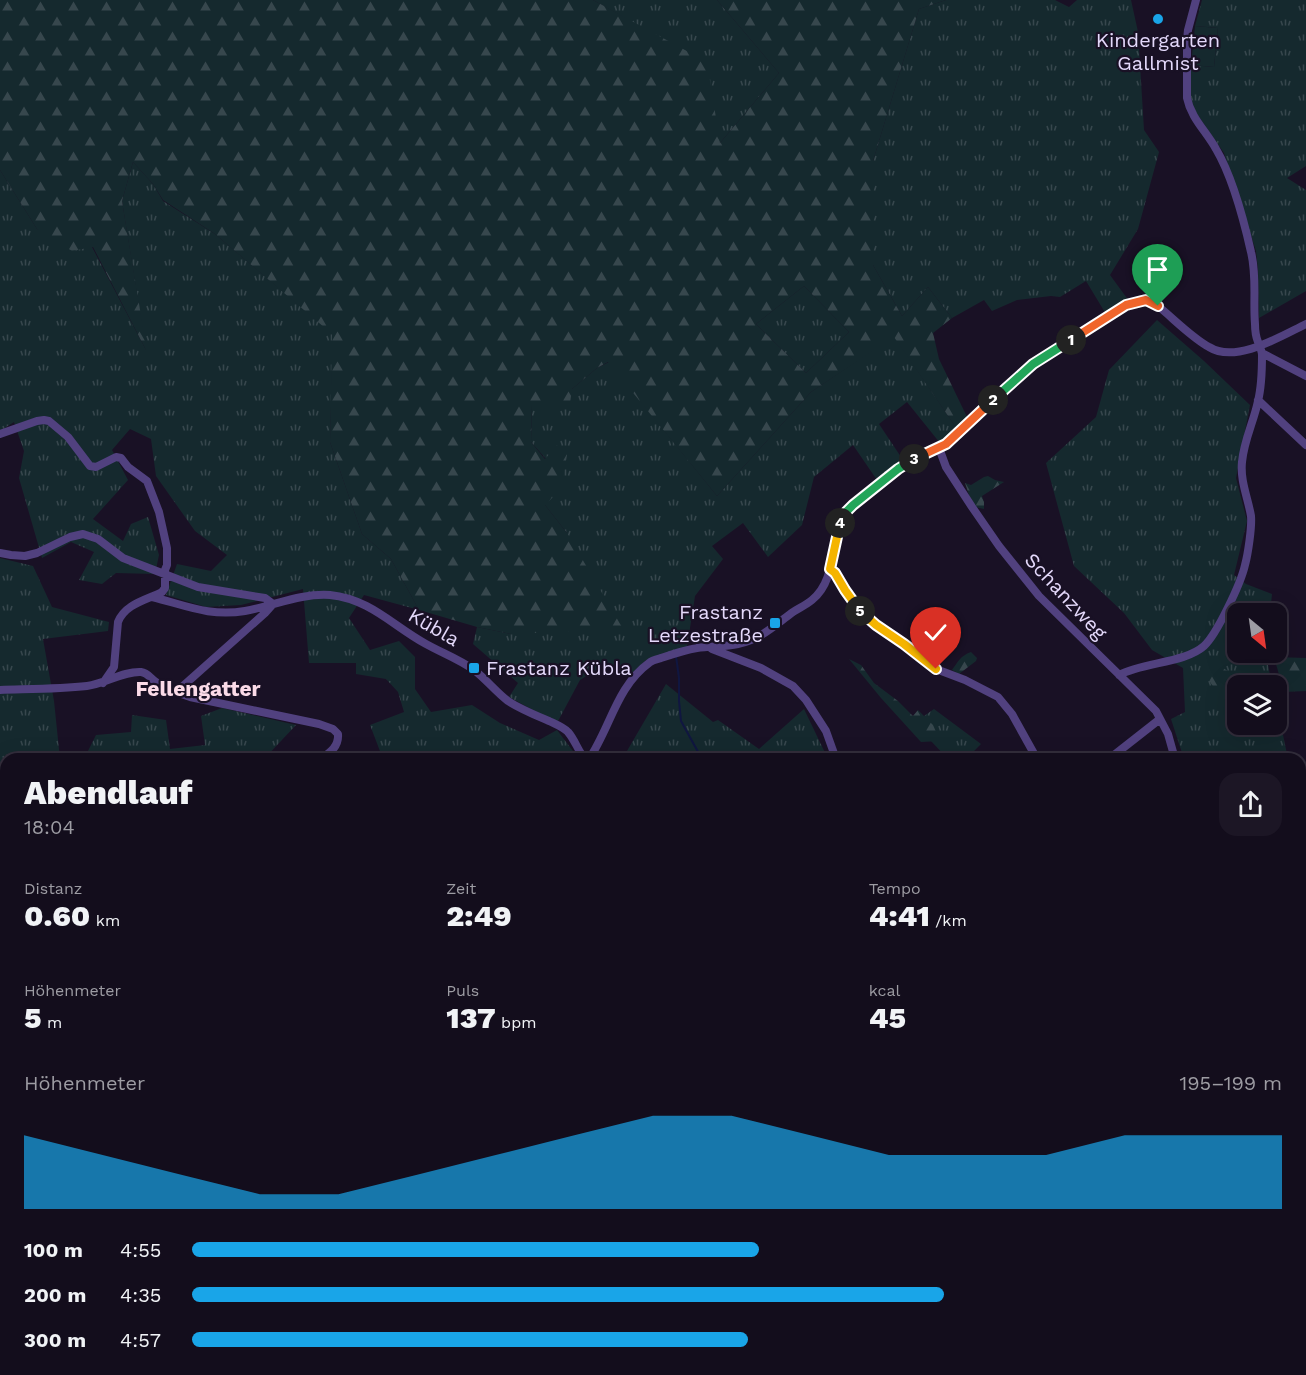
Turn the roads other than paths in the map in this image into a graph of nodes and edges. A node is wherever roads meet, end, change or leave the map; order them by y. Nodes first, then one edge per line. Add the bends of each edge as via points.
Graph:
1 (1196, 0) edge
2 (1306, 324) edge
3 (1261, 350) junction
4 (1306, 376) edge
5 (1258, 400) junction
6 (0, 434) edge
7 (1306, 445) edge
8 (939, 448) junction
9 (0, 553) edge
10 (830, 569) junction
11 (165, 574) junction
12 (152, 597) junction
13 (273, 604) junction
14 (707, 648) junction
15 (1119, 675) junction
16 (103, 683) junction
17 (0, 690) edge
18 (179, 693) junction
19 (1160, 719) junction
20 (328, 753) edge
21 (583, 753) edge
22 (592, 753) edge
23 (834, 753) edge
24 (1034, 753) edge
25 (1116, 753) edge
26 (1173, 753) edge

1 - 3 street via 1187,40 1187,98 1192,114 1225,167 1241,216 1253,261 1255,325
2 - 3 street
3 - 4 street
3 - 5 street
3 - 8 street via 1217,351 1158,306 1142,300 1106,317 1033,364
5 - 7 street
5 - 15 street via 1242,460 1251,516 1245,566 1220,622 1197,652
6 - 11 street via 49,421 68,437 90,466 120,459 147,481 167,548
8 - 10 street via 898,469 846,512 838,527
8 - 15 street, Schanzweg via 945,467 1003,552 1039,596
9 - 11 street via 25,556 83,534 123,558
10 - 14 street via 817,596 761,636 739,644
10 - 24 street via 861,612 876,625 936,669 998,697
11 - 12 street via 165,588
11 - 13 street via 198,587 265,598
12 - 13 street, Kübla via 198,610 229,613
12 - 16 street via 120,616 114,667
13 - 18 street
13 - 21 street, Kübla via 315,595 342,597 367,605 470,668 507,700 562,727
14 - 22 street via 650,661 620,698
14 - 23 street via 761,668 793,686 826,731
15 - 19 street, Schanzweg
16 - 17 street
16 - 18 street via 141,672
18 - 20 street via 333,729 339,740
19 - 25 street
19 - 26 street, Schanzweg

